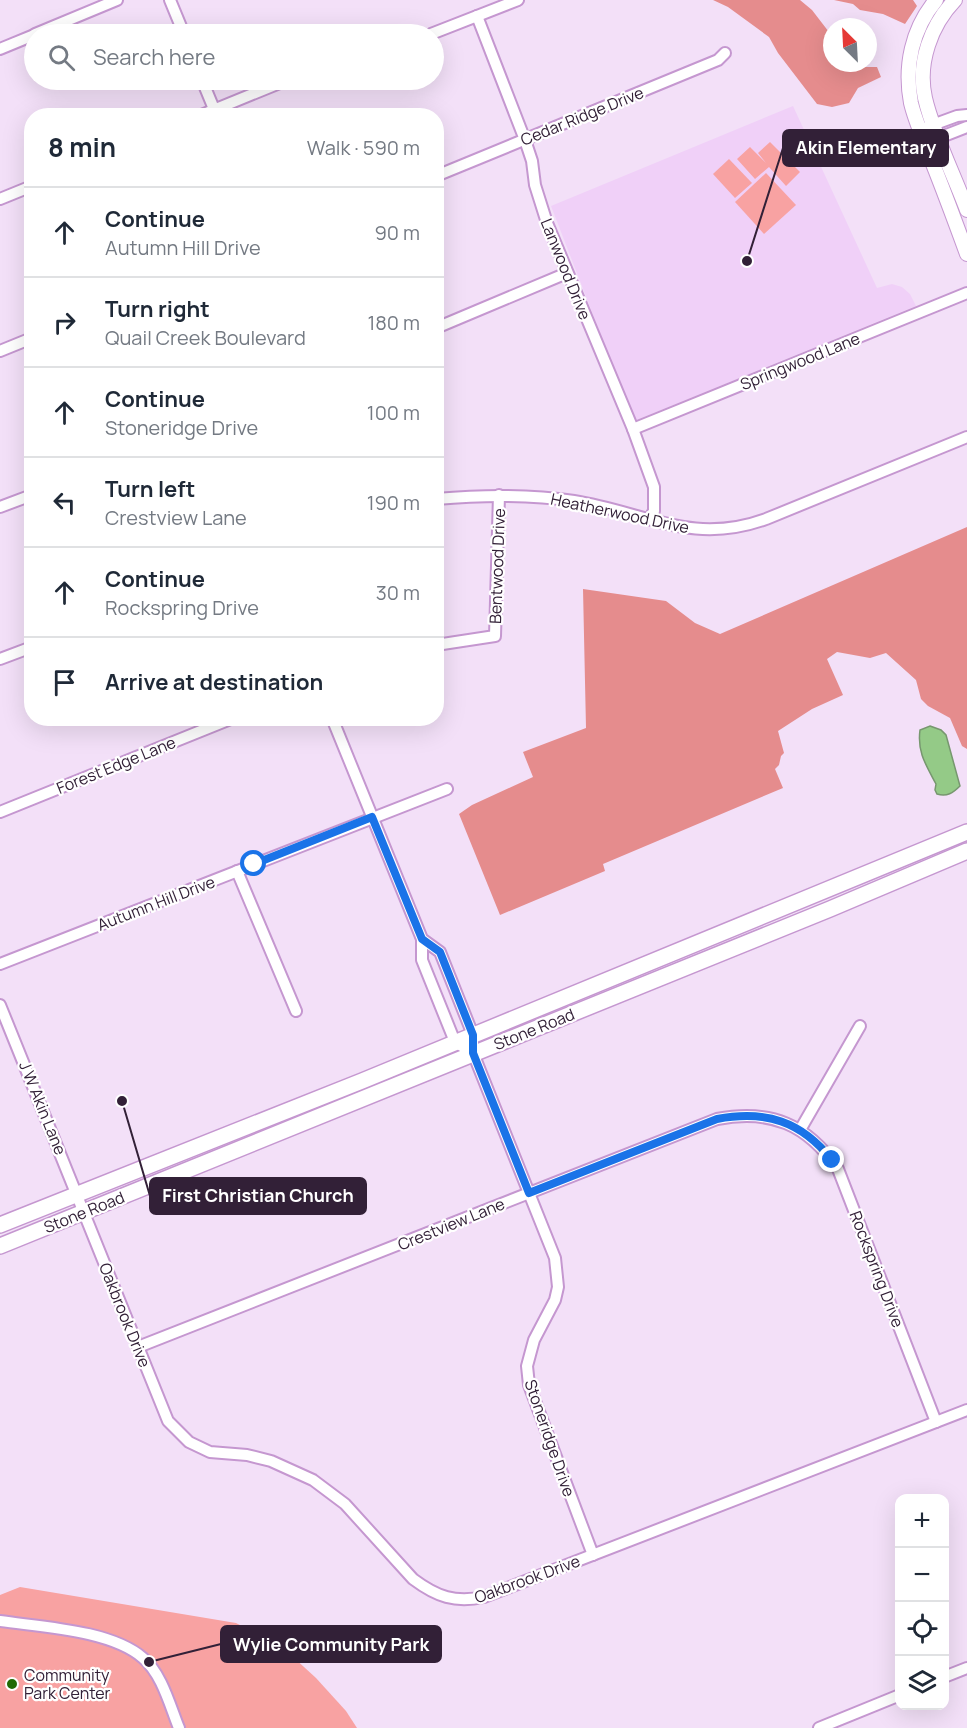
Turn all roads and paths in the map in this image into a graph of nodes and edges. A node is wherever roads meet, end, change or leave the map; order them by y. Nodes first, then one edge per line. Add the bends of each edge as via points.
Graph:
1 (117, 0) edge
2 (171, 0) edge
3 (518, 0) edge
4 (936, 0) edge
5 (954, 0) edge
6 (477, 16) junction
7 (61, 24) edge
8 (180, 24) edge
9 (444, 29) edge
10 (24, 40) edge
11 (0, 50) edge
12 (725, 53) dead end
13 (206, 90) edge
14 (263, 90) edge
15 (213, 108) edge
16 (219, 108) edge
17 (967, 115) edge
18 (967, 128) edge
19 (937, 130) junction
20 (923, 137) junction
21 (525, 140) junction
22 (444, 173) edge
23 (24, 189) edge
24 (0, 199) edge
25 (967, 210) edge
26 (967, 254) edge
27 (567, 273) junction
28 (967, 293) edge
29 (444, 325) edge
30 (24, 341) edge
31 (0, 351) edge
32 (633, 429) junction
33 (967, 437) edge
34 (500, 495) junction
35 (24, 498) edge
36 (444, 498) edge
37 (0, 507) edge
38 (649, 519) junction
39 (444, 644) edge
40 (24, 650) edge
41 (0, 659) edge
42 (213, 726) edge
43 (335, 726) edge
44 (447, 789) dead end
45 (0, 812) edge
46 (372, 817) junction
47 (967, 832) edge
48 (967, 851) edge
49 (237, 871) junction
50 (422, 939) junction
51 (0, 964) edge
52 (641, 966) junction
53 (648, 982) junction
54 (0, 1005) edge
55 (296, 1011) dead end
56 (860, 1026) dead end
57 (473, 1035) junction
58 (455, 1042) junction
59 (473, 1053) junction
60 (800, 1130) junction
61 (529, 1193) junction
62 (77, 1194) junction
63 (84, 1212) junction
64 (0, 1225) edge
65 (1, 1241) edge
66 (138, 1347) junction
67 (967, 1410) edge
68 (936, 1422) junction
69 (593, 1555) junction
70 (0, 1621) edge
71 (967, 1668) edge
72 (949, 1675) edge
73 (895, 1697) edge
74 (179, 1728) edge
75 (819, 1728) edge

1 - 7 street
2 - 8 street
3 - 6 street
4 - 20 street via 915,33 910,53 912,104
5 - 19 street via 931,34 925,60 925,97
6 - 9 street
6 - 21 street, Lanwood Drive
10 - 11 street
12 - 21 street, Cedar Ridge Drive via 718,60
13 - 15 street
14 - 16 street
17 - 19 street via 957,116
18 - 19 street
19 - 20 street
19 - 25 street
20 - 26 street
21 - 22 street, Cedar Ridge Drive
21 - 27 street, Lanwood Drive via 547,223
23 - 24 street
27 - 29 street
27 - 32 street, Lanwood Drive
28 - 32 street, Springwood Lane
30 - 31 street
32 - 38 street, Lanwood Drive via 654,488 656,501
33 - 38 street, Heatherwood Drive via 758,522 702,530
34 - 36 street, Heatherwood Drive
34 - 38 street, Heatherwood Drive via 577,501
34 - 39 street, Bentwood Drive via 495,636
35 - 37 street
40 - 41 street
42 - 45 street, Forest Edge Lane
43 - 46 street
44 - 46 street, Autumn Hill Drive
46 - 49 street, Autumn Hill Drive
46 - 50 street
47 - 52 main road, Stone Road
48 - 53 main road, Stone Road
49 - 51 street, Autumn Hill Drive
49 - 55 street
50 - 57 street via 440,952
50 - 58 street via 422,960
52 - 53 main road
52 - 57 main road, Stone Road
53 - 59 main road, Stone Road
54 - 62 street, J W Akin Lane
56 - 60 street
57 - 58 main road, Stone Road
57 - 59 street
58 - 59 street
58 - 62 main road, Stone Road
59 - 61 street, Stoneridge Drive
59 - 63 main road, Stone Road
60 - 61 street, Crestview Lane via 759,1116 717,1119
60 - 68 street, Rockspring Drive via 838,1169
61 - 66 street, Crestview Lane
61 - 69 street, Stoneridge Drive via 555,1258 558,1287 526,1366 529,1385
62 - 63 street, J W Akin Lane
62 - 64 main road, Stone Road
63 - 65 main road, Stone Road
63 - 66 street, Oakbrook Drive
66 - 69 street, Oakbrook Drive via 168,1421 189,1442 210,1452 271,1461 313,1480 345,1504 413,1579 435,1593 467,1600 484,1597
67 - 68 street, Oakbrook Drive
68 - 69 street, Oakbrook Drive
70 - 74 street via 66,1630 120,1643 150,1666
71 - 72 street
73 - 75 street

